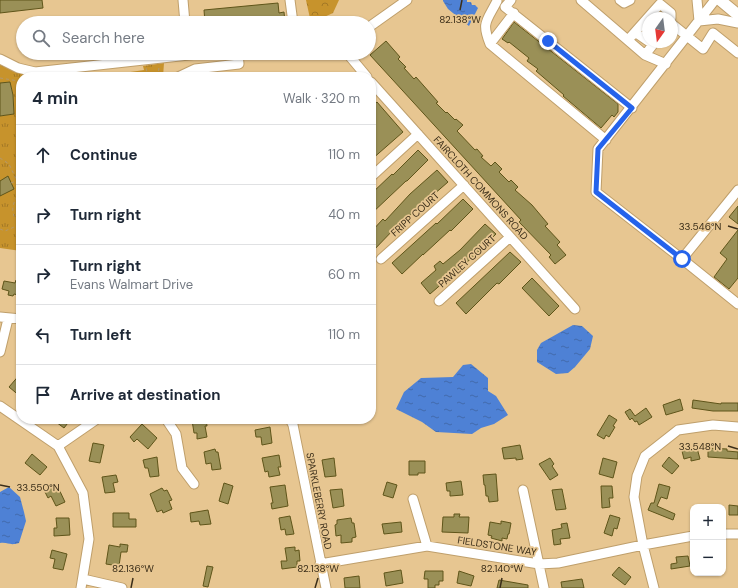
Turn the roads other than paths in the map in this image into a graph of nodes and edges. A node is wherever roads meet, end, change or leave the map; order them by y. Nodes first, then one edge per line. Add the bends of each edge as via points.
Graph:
1 (183, 0) edge
2 (290, 0) edge
3 (407, 0) edge
4 (581, 0) edge
5 (620, 0) edge
6 (630, 0) edge
7 (697, 0) edge
8 (720, 0) edge
9 (497, 1) edge
10 (508, 3) edge
11 (654, 12) edge
12 (670, 12) edge
13 (514, 13) junction
14 (738, 15) edge
15 (184, 16) edge
16 (292, 16) edge
17 (699, 21) junction
18 (376, 22) edge
19 (738, 23) edge
20 (678, 29) edge
21 (641, 30) edge
22 (687, 36) junction
23 (628, 40) junction
24 (490, 44) junction
25 (648, 48) edge
26 (738, 52) edge
27 (645, 55) junction
28 (0, 59) edge
29 (147, 60) edge
30 (239, 60) edge
31 (353, 60) edge
32 (666, 64) junction
33 (35, 72) edge
34 (35, 72) edge
35 (189, 72) edge
36 (363, 72) edge
37 (376, 89) edge
38 (632, 108) junction
39 (418, 134) junction
40 (606, 140) junction
41 (376, 172) edge
42 (464, 185) junction
43 (738, 190) edge
44 (510, 237) junction
45 (381, 259) dead end
46 (682, 259) junction
47 (737, 300) edge
48 (439, 301) dead end
49 (574, 309) dead end
50 (4, 318) edge
51 (16, 319) edge
52 (0, 352) edge
53 (0, 406) edge
54 (16, 417) edge
55 (26, 424) edge
56 (90, 424) edge
57 (169, 424) edge
58 (292, 424) edge
59 (738, 427) edge
60 (58, 446) junction
61 (194, 484) dead end
62 (523, 490) dead end
63 (413, 499) dead end
64 (726, 534) edge
65 (738, 534) edge
66 (690, 537) edge
67 (643, 545) junction
68 (427, 546) junction
69 (320, 564) junction
70 (539, 564) junction
71 (82, 583) edge
72 (122, 588) edge
73 (326, 588) edge
74 (544, 588) edge
75 (654, 588) edge

1 - 15 street
2 - 16 street
3 - 18 street
4 - 23 street
5 - 6 street via 624,3
7 - 17 street
8 - 14 main road
8 - 17 street
9 - 10 street
9 - 24 street via 485,24
10 - 13 street
11 - 12 street via 660,4
13 - 24 street
13 - 38 street
17 - 19 street via 718,19
17 - 22 street
20 - 22 street
21 - 23 street
22 - 26 street via 702,49 713,33
22 - 32 street
23 - 27 street
24 - 40 street
25 - 27 street
27 - 32 street
28 - 34 street via 18,68
29 - 33 street
30 - 35 street via 239,64
31 - 36 street
32 - 38 street
37 - 39 street, FAIRCLOTH COMMONS ROAD
38 - 40 street
39 - 41 street
39 - 42 street, FAIRCLOTH COMMONS ROAD
40 - 46 street via 598,149 596,192
42 - 44 street, FAIRCLOTH COMMONS ROAD
42 - 45 street, FRIPP COURT
43 - 46 street
44 - 48 street, PAWLEY COURT
44 - 49 street, FAIRCLOTH COMMONS ROAD
46 - 47 street
50 - 51 street
50 - 52 street
53 - 54 street
55 - 60 street
56 - 60 street
57 - 61 street via 176,434 182,468
58 - 69 street, SPARKLEBERRY ROAD
59 - 67 street via 713,426 678,430 645,456 637,476 634,497
60 - 71 street via 83,493 89,539
62 - 70 street
63 - 68 street
64 - 65 street
66 - 67 street, FIELDSTONE WAY
67 - 70 street, FIELDSTONE WAY via 558,563
67 - 75 street
68 - 69 street, FIELDSTONE WAY
68 - 70 street, FIELDSTONE WAY
69 - 73 street, SPARKLEBERRY ROAD
70 - 74 street
71 - 72 street

